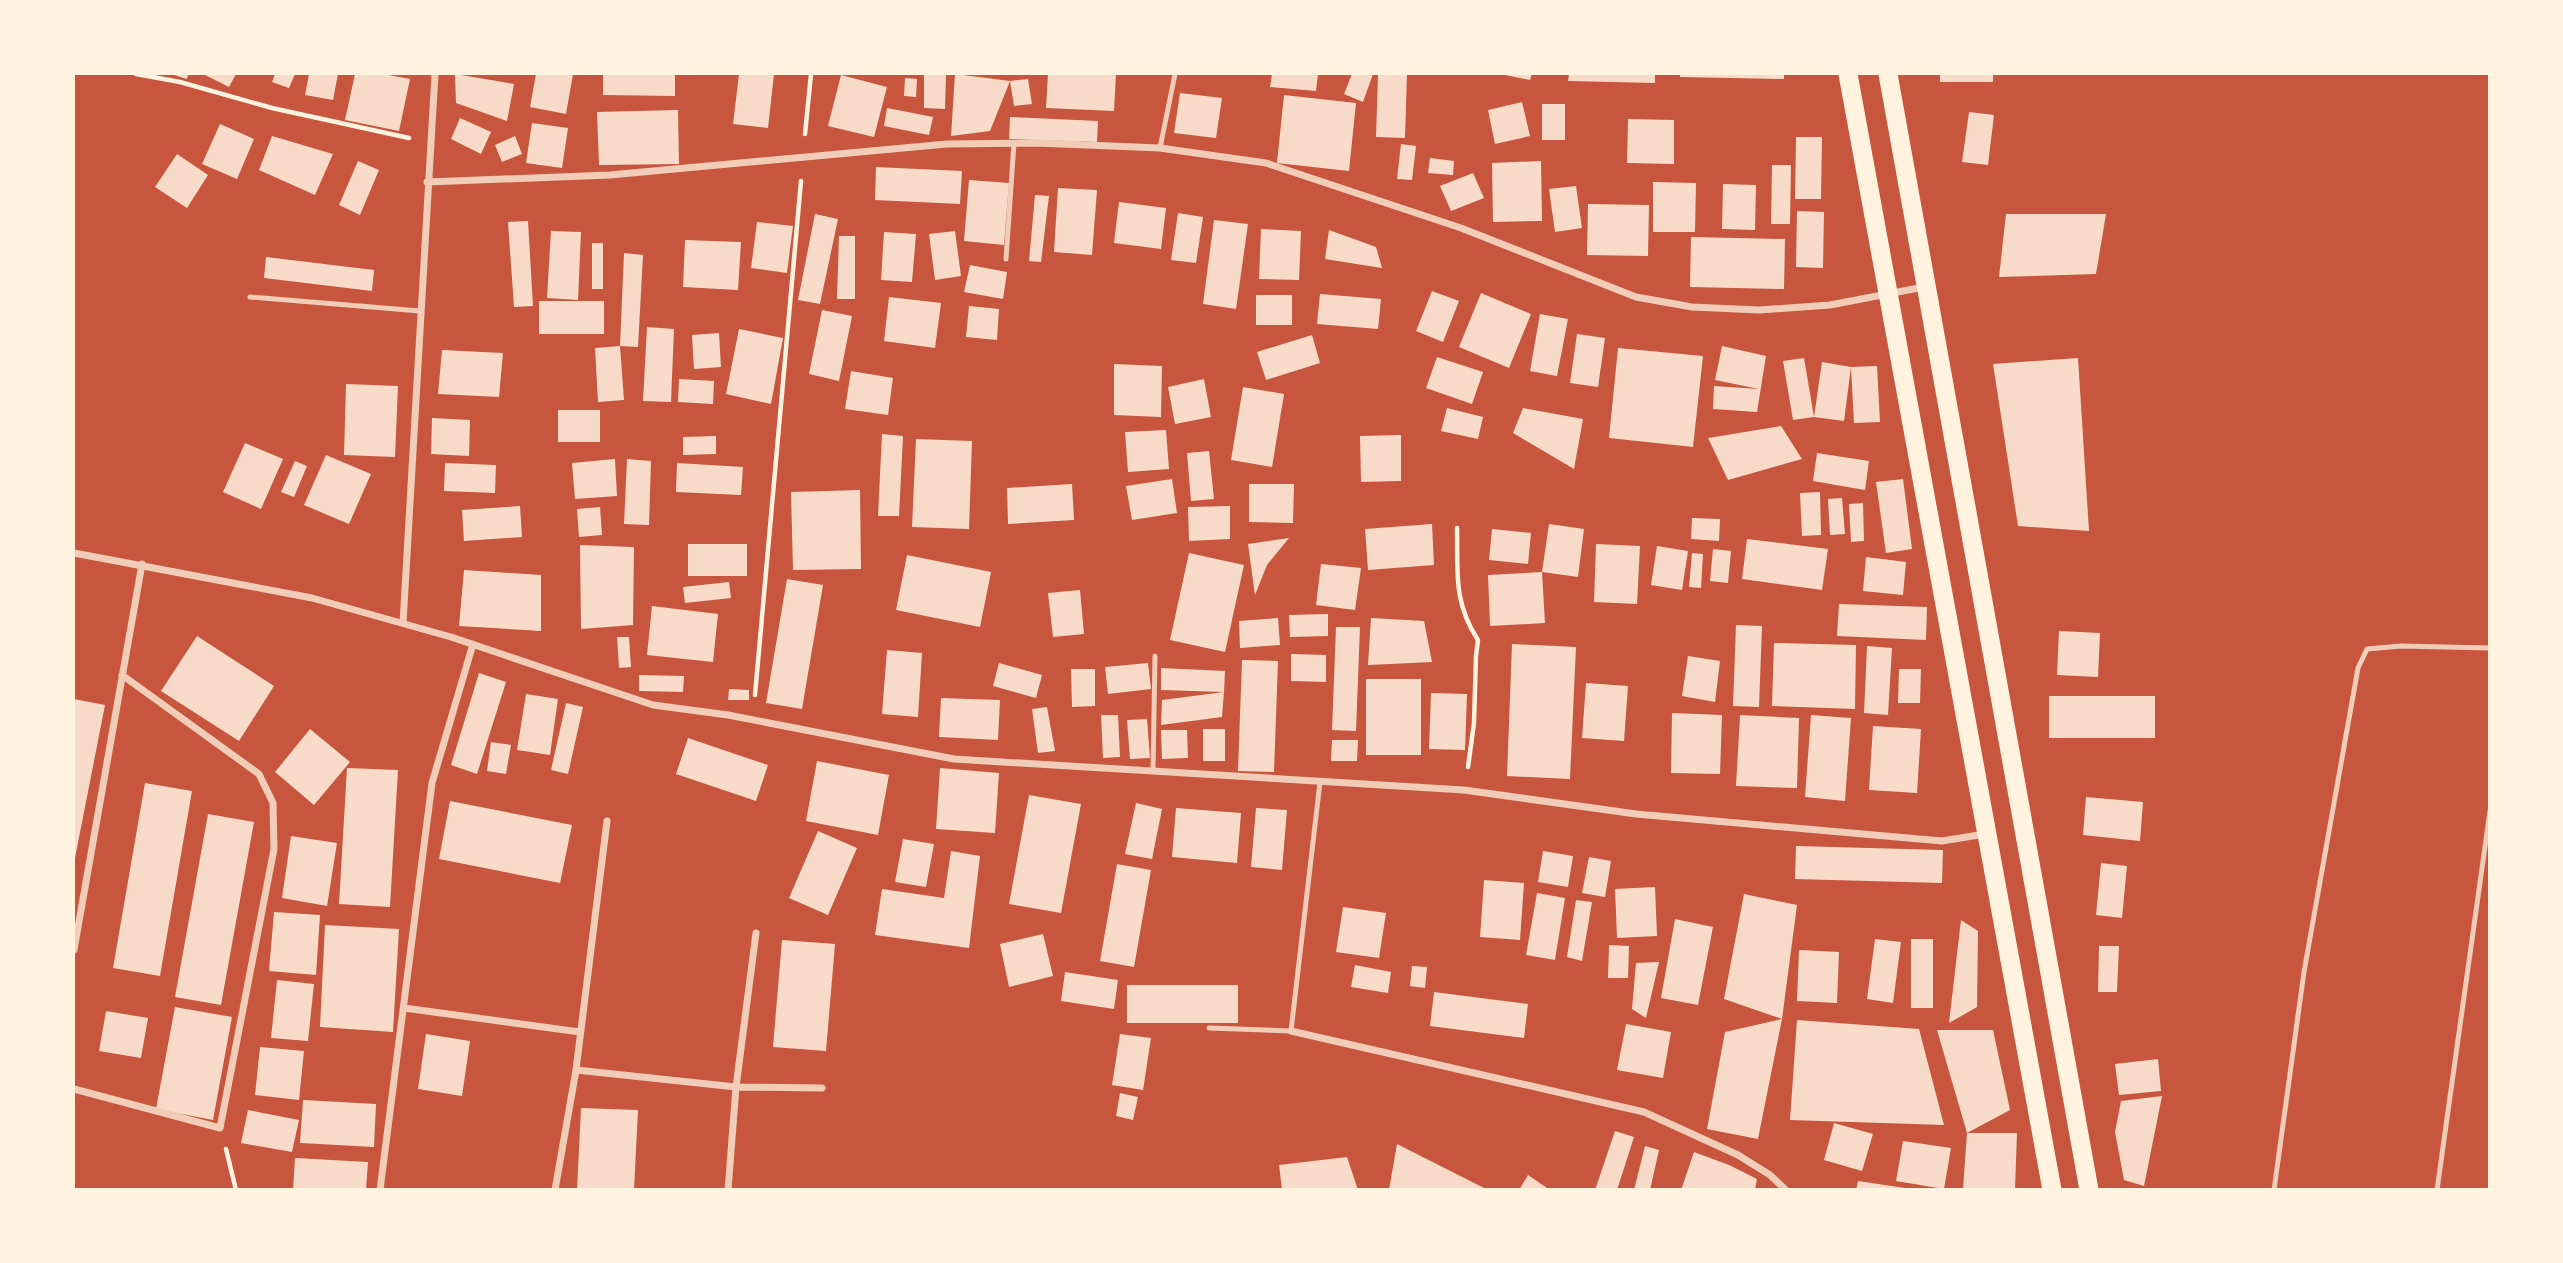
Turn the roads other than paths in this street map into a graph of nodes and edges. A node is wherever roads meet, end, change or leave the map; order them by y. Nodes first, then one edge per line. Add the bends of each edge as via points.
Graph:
1 (435, 74) edge
2 (1175, 74) edge
3 (1847, 74) edge
4 (1888, 74) edge
5 (1014, 143) junction
6 (1160, 148) junction
7 (428, 182) junction
8 (1006, 259) dead end
9 (1926, 286) junction
10 (1888, 295) junction
11 (250, 297) dead end
12 (420, 311) junction
13 (74, 553) edge
14 (142, 564) junction
15 (403, 623) junction
16 (473, 644) junction
17 (2490, 648) edge
18 (1155, 656) dead end
19 (122, 675) junction
20 (1153, 771) junction
21 (1320, 782) junction
22 (2490, 811) edge
23 (607, 821) dead end
24 (1987, 834) junction
25 (757, 933) dead end
26 (74, 950) edge
27 (404, 1008) junction
28 (1209, 1028) dead end
29 (1291, 1031) junction
30 (580, 1032) junction
31 (576, 1070) junction
32 (736, 1087) junction
33 (822, 1088) dead end
34 (74, 1089) edge
35 (380, 1189) edge
36 (555, 1189) edge
37 (728, 1189) edge
38 (1786, 1189) edge
39 (2052, 1189) edge
40 (2089, 1189) edge
41 (2274, 1189) edge
42 (2437, 1189) edge

1 - 7 street
2 - 6 lane
3 - 10 highway
4 - 9 highway
5 - 6 street
5 - 7 street via 947,144 610,175
5 - 8 lane
6 - 10 street via 1266,163 1461,228 1636,297 1692,307 1759,310
7 - 12 street
9 - 10 street
9 - 40 highway
10 - 24 highway
11 - 12 lane
12 - 15 street
13 - 14 street
14 - 15 street via 312,598
14 - 19 street
15 - 16 street
16 - 20 street via 653,705 954,759
16 - 27 street via 432,783
17 - 41 lane via 2367,649 2358,668 2304,972
18 - 20 lane
19 - 26 street
19 - 34 street via 259,774 273,803 274,849 220,1128
20 - 21 street
21 - 24 street via 1464,790 1636,814 1942,841
21 - 29 lane
22 - 42 lane
23 - 30 street
24 - 39 highway
25 - 32 street
27 - 30 street
27 - 35 street
28 - 29 lane
29 - 38 street via 1644,1112 1738,1155
30 - 31 street
31 - 32 street
31 - 36 street
32 - 33 street
32 - 37 street

